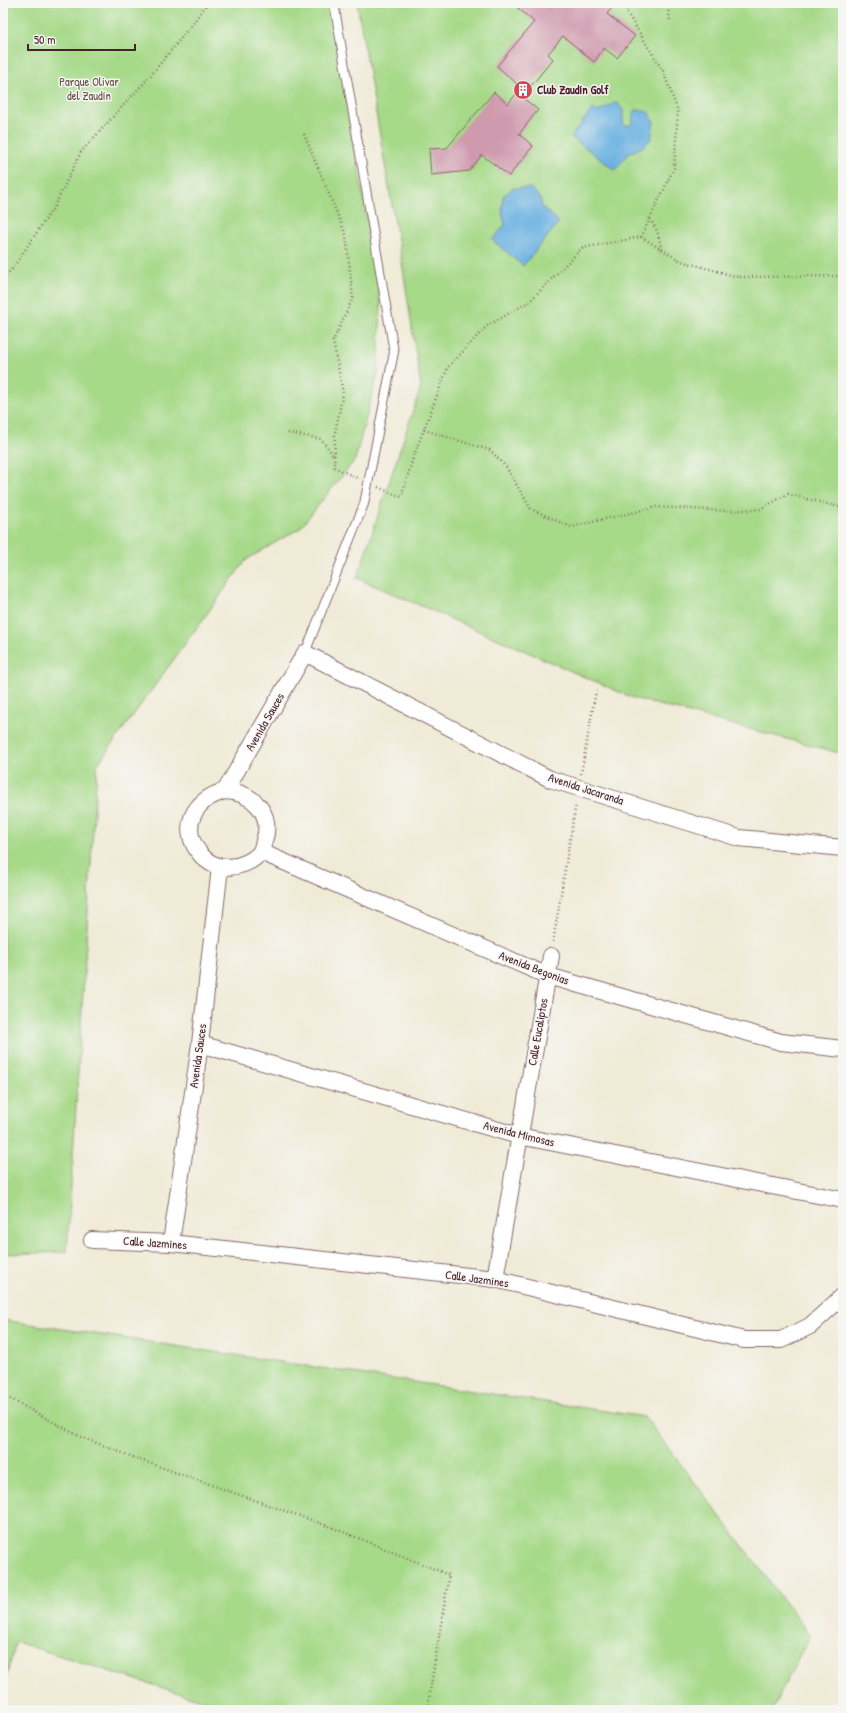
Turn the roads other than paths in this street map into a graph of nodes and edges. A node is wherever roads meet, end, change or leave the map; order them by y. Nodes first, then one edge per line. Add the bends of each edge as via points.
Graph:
1 (334, 3) edge
2 (305, 653) junction
3 (225, 791) junction
4 (843, 848) edge
5 (261, 852) junction
6 (220, 867) junction
7 (551, 956) road end
8 (548, 976) junction
9 (200, 1044) junction
10 (843, 1048) edge
11 (519, 1136) junction
12 (843, 1200) edge
13 (92, 1240) dead end
14 (171, 1243) junction
15 (495, 1279) junction
16 (843, 1296) edge

1 - 2 lane via 394,352 364,504
2 - 3 street, Avenida Sauces
2 - 4 street, Avenida Jacaranda via 550,779 739,838
3 - 5 street via 236,791 248,796 265,816 266,836
3 - 6 street via 212,794 201,802 191,820 190,833 194,846 202,857
5 - 6 street via 241,865
5 - 8 street, Avenida Begonias
6 - 9 street, Avenida Sauces
7 - 8 street, Calle Eucaliptos
8 - 10 street, Avenida Begonias via 781,1042
8 - 11 street, Calle Eucaliptos
9 - 11 street, Avenida Mimosas
9 - 14 street, Avenida Sauces
11 - 12 street, Avenida Mimosas
11 - 15 street, Calle Eucaliptos
13 - 14 street, Calle Jazmines
14 - 15 street, Calle Jazmines
15 - 16 street, Calle Jazmines via 744,1340 781,1340 810,1326

